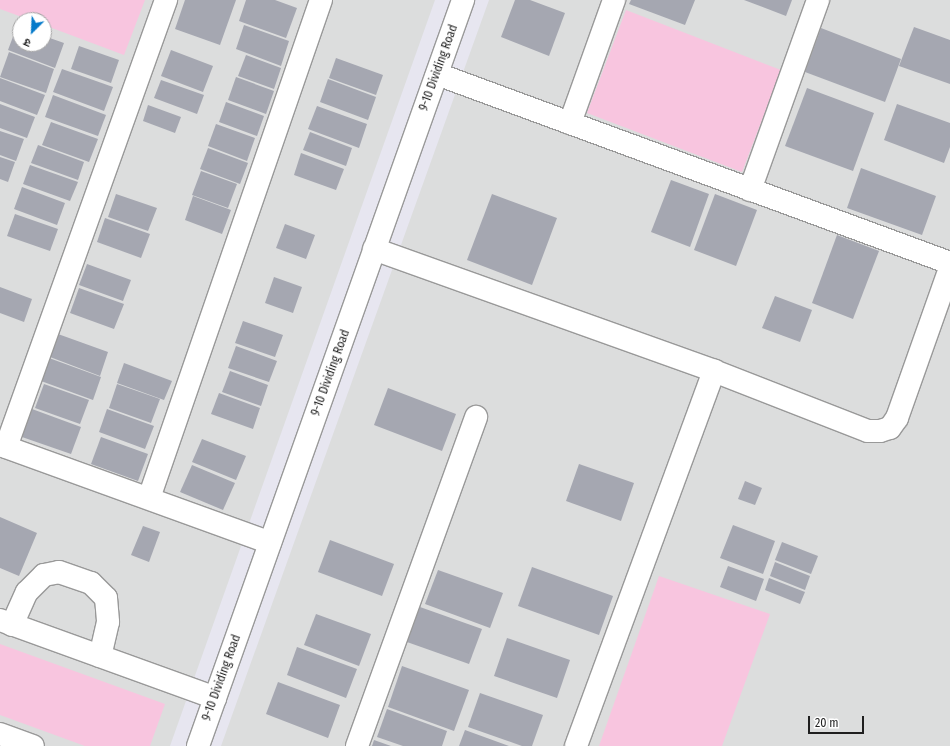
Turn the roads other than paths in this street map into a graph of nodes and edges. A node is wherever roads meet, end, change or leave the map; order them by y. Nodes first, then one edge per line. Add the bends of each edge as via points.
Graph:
1 (166, 0) edge
2 (463, 0) edge
3 (614, 0) edge
4 (818, 0) edge
5 (317, 1) edge
6 (437, 74) junction
7 (570, 123) junction
8 (750, 190) junction
9 (374, 249) junction
10 (950, 263) edge
11 (950, 268) edge
12 (714, 370) junction
13 (476, 417) dead end
14 (3, 446) edge
15 (150, 498) junction
16 (270, 543) junction
17 (6, 623) edge
18 (100, 656) junction
19 (215, 698) junction
20 (0, 734) edge
21 (33, 746) edge
22 (198, 746) edge
23 (357, 746) edge
24 (576, 746) edge

1 - 14 street
2 - 6 street, 9-10 Dividing Road
3 - 7 street
4 - 8 street
5 - 15 street
6 - 7 street
6 - 9 street, 9-10 Dividing Road
7 - 8 street
8 - 10 street
9 - 12 street
9 - 16 street, 9-10 Dividing Road
11 - 12 street via 897,418 890,428 868,431
12 - 24 street
13 - 23 street
14 - 15 street
15 - 16 street
16 - 19 street, 9-10 Dividing Road
17 - 18 street
17 - 18 street via 27,592 44,575 59,572 90,583 106,598 108,622
18 - 19 street
19 - 22 street, 9-10 Dividing Road
20 - 21 street

